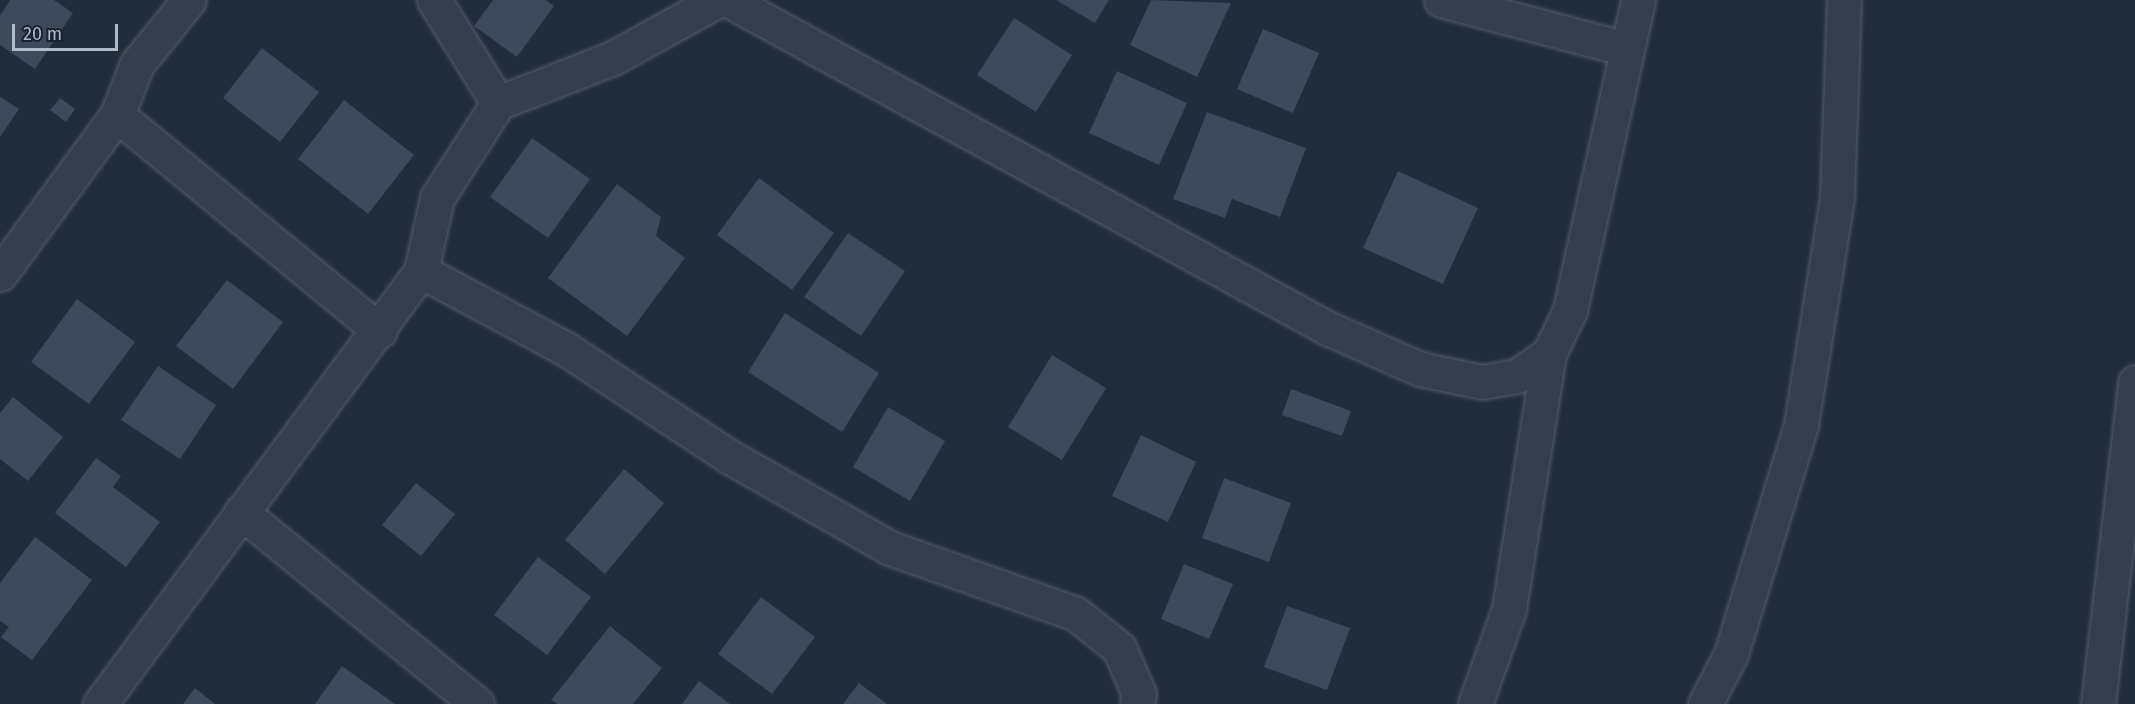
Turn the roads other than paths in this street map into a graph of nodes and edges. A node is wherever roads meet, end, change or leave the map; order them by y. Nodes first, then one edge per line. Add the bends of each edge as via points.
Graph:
1 (189, 0) edge
2 (434, 0) edge
3 (718, 0) edge
4 (728, 0) edge
5 (1441, 0) edge
6 (1638, 0) edge
7 (1844, 0) edge
8 (1627, 49) junction
9 (498, 103) junction
10 (117, 115) junction
11 (421, 271) junction
12 (0, 274) edge
13 (380, 331) junction
14 (1549, 354) junction
15 (2135, 382) edge
16 (2130, 440) edge
17 (241, 512) junction
18 (100, 704) edge
19 (477, 704) edge
20 (1137, 704) edge
21 (1475, 704) edge
22 (1705, 704) edge
23 (2098, 704) edge

1 - 10 street via 137,64
2 - 9 street
3 - 9 street via 613,58
4 - 14 street via 1328,328 1420,369 1482,382 1517,376
5 - 8 street
6 - 8 street
7 - 22 street via 1837,198 1801,425 1731,654
8 - 14 street via 1570,310
9 - 11 street via 437,198
10 - 12 street
10 - 13 street
11 - 13 street
11 - 20 street via 566,349 730,456 890,548 1076,614 1119,648 1139,694
13 - 17 street
14 - 21 street via 1509,609
15 - 16 street
16 - 23 street
17 - 18 street
17 - 19 street

